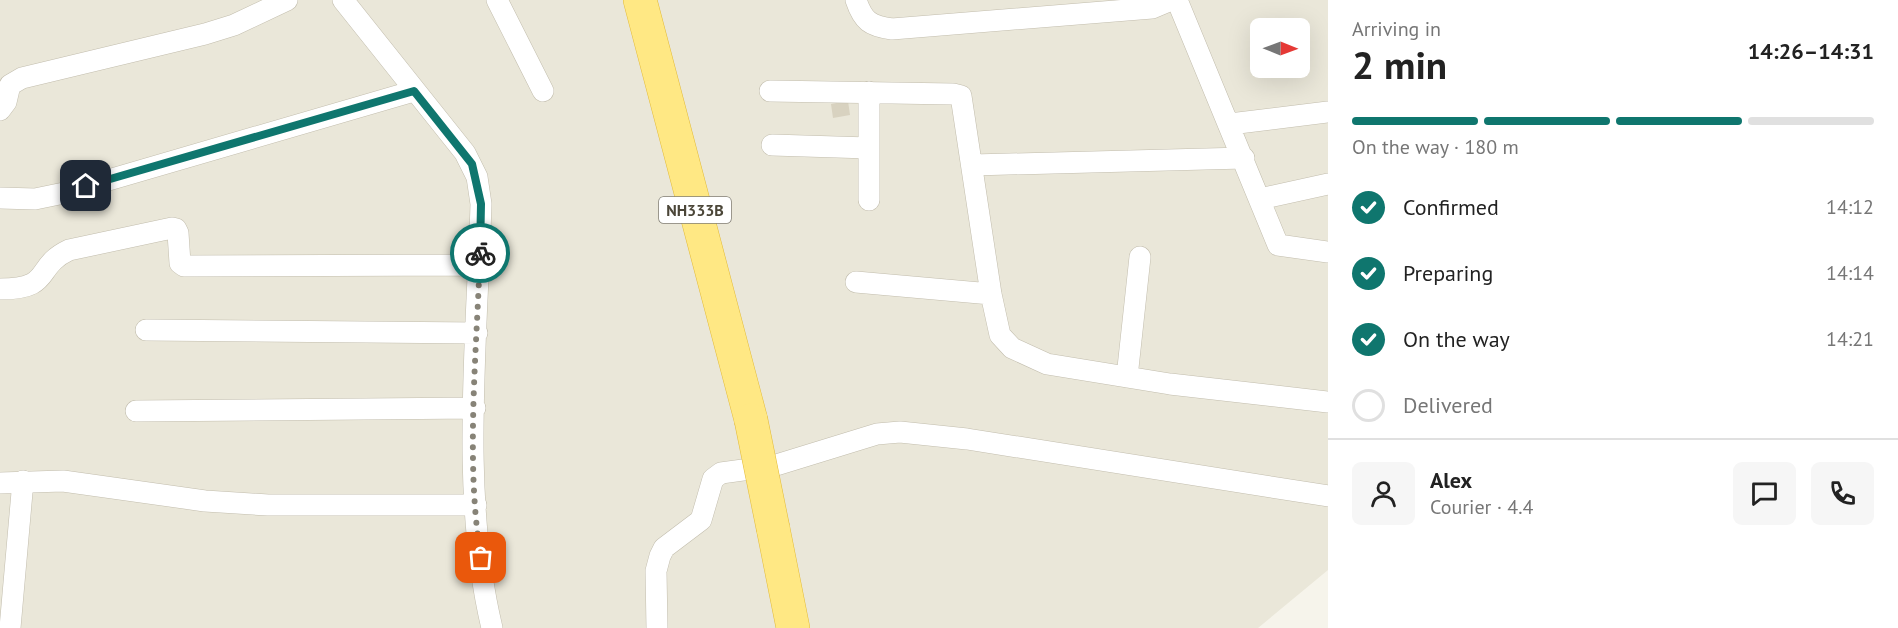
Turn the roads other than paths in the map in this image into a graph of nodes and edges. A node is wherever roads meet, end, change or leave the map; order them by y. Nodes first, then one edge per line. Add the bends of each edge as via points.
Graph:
1 (287, 0) edge
2 (343, 0) edge
3 (497, 0) edge
4 (640, 0) edge
5 (856, 0) edge
6 (1180, 0) edge
7 (414, 91) junction
8 (543, 91) dead end
9 (770, 91) dead end
10 (869, 92) junction
11 (0, 110) edge
12 (1328, 112) edge
13 (1230, 124) junction
14 (772, 145) dead end
15 (869, 148) junction
16 (1244, 158) junction
17 (973, 165) junction
18 (1328, 184) edge
19 (0, 198) edge
20 (869, 200) dead end
21 (1260, 200) junction
22 (1328, 252) edge
23 (1140, 257) dead end
24 (479, 265) junction
25 (856, 282) dead end
26 (0, 289) edge
27 (991, 294) junction
28 (146, 330) dead end
29 (477, 333) junction
30 (1127, 377) junction
31 (1328, 402) edge
32 (475, 408) junction
33 (136, 411) dead end
34 (23, 481) junction
35 (0, 483) edge
36 (1328, 496) edge
37 (476, 505) junction
38 (7, 582) edge
39 (10, 628) edge
40 (492, 628) edge
41 (657, 628) edge
42 (793, 628) edge

1 - 11 street via 206,34 22,78 10,85
2 - 7 street
3 - 8 street
4 - 42 highway, NH333B, bridge via 751,420
5 - 6 street via 862,18 869,24 892,30 1152,8
6 - 13 street
7 - 19 street via 64,193 35,199
7 - 24 street via 465,153 477,177 481,204
9 - 10 street
10 - 15 street
10 - 17 street via 961,96
12 - 13 street
13 - 16 street
14 - 15 street
15 - 20 street
16 - 17 street
16 - 21 street
17 - 27 street
18 - 21 street
21 - 22 street via 1279,246
23 - 30 street
24 - 26 street via 184,266 180,263 178,233 172,228 69,250 35,284
24 - 29 street
25 - 27 street
27 - 30 street via 1000,335 1024,355 1047,364
28 - 29 street
29 - 32 street
30 - 31 street
32 - 33 street
32 - 37 street
34 - 35 street
34 - 37 street via 63,481 205,501 257,504
34 - 38 street
36 - 41 street via 967,439 900,432 877,434 767,468 721,473 712,479 700,520 663,548 660,556 656,571
37 - 40 street via 477,538
38 - 39 street

